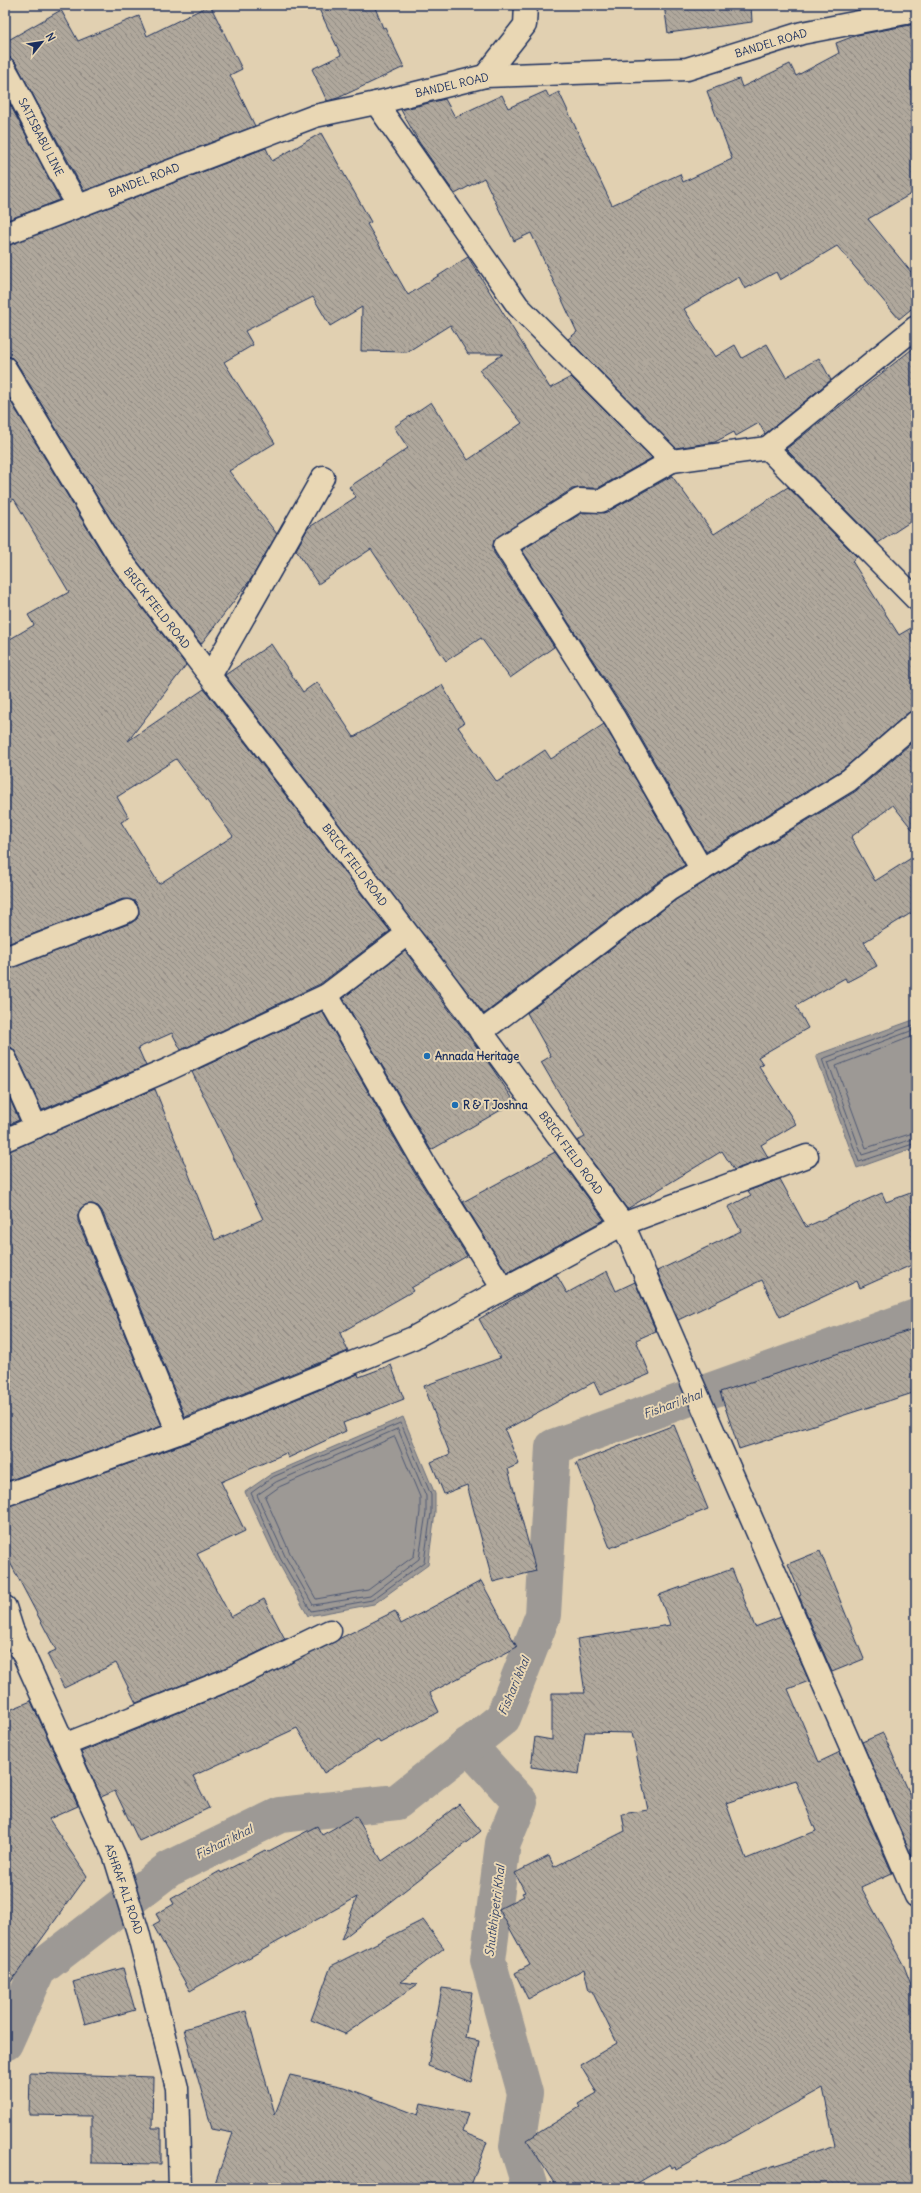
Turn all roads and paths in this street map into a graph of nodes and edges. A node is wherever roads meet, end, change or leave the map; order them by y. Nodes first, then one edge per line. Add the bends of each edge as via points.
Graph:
1 (526, 5) edge
2 (916, 11) edge
3 (5, 69) edge
4 (485, 76) junction
5 (376, 103) junction
6 (78, 205) junction
7 (5, 234) edge
8 (916, 327) edge
9 (5, 368) edge
10 (767, 448) junction
11 (672, 461) junction
12 (323, 477) dead end
13 (916, 599) edge
14 (210, 676) junction
15 (916, 722) edge
16 (702, 870) junction
17 (127, 911) dead end
18 (407, 934) junction
19 (5, 958) edge
20 (327, 995) junction
21 (481, 1032) junction
22 (5, 1058) edge
23 (36, 1127) junction
24 (5, 1140) edge
25 (806, 1156) dead end
26 (90, 1216) dead end
27 (623, 1224) junction
28 (502, 1289) junction
29 (178, 1433) junction
30 (5, 1496) edge
31 (5, 1607) edge
32 (330, 1631) dead end
33 (64, 1745) junction
34 (916, 1896) edge
35 (180, 2188) edge

1 - 4 street via 525,25
2 - 4 street, BANDEL ROAD via 802,33 687,69
3 - 6 street, SATISBABU LINE via 58,172
4 - 5 street, BANDEL ROAD
5 - 6 street, BANDEL ROAD via 314,116
5 - 11 street via 518,306
6 - 7 street, BANDEL ROAD
8 - 10 street
9 - 14 street, BRICK FIELD ROAD via 121,560
10 - 11 street
10 - 13 street
11 - 16 street via 601,501 579,500 505,546 615,719
12 - 14 street
14 - 18 street, BRICK FIELD ROAD
15 - 16 street via 849,780
16 - 21 street via 670,889
17 - 19 street
18 - 20 street
18 - 21 street, BRICK FIELD ROAD
20 - 23 street via 167,1070
20 - 28 street via 425,1165
21 - 27 street, BRICK FIELD ROAD
22 - 23 street
23 - 24 street
25 - 27 street
26 - 29 street
27 - 28 street
27 - 34 street, BRICK FIELD ROAD
28 - 29 street via 413,1338
29 - 30 street
31 - 33 street, ASHRAF ALI ROAD via 12,1629
32 - 33 street via 237,1676
33 - 35 street, ASHRAF ALI ROAD via 115,1858 138,1932 177,2088

